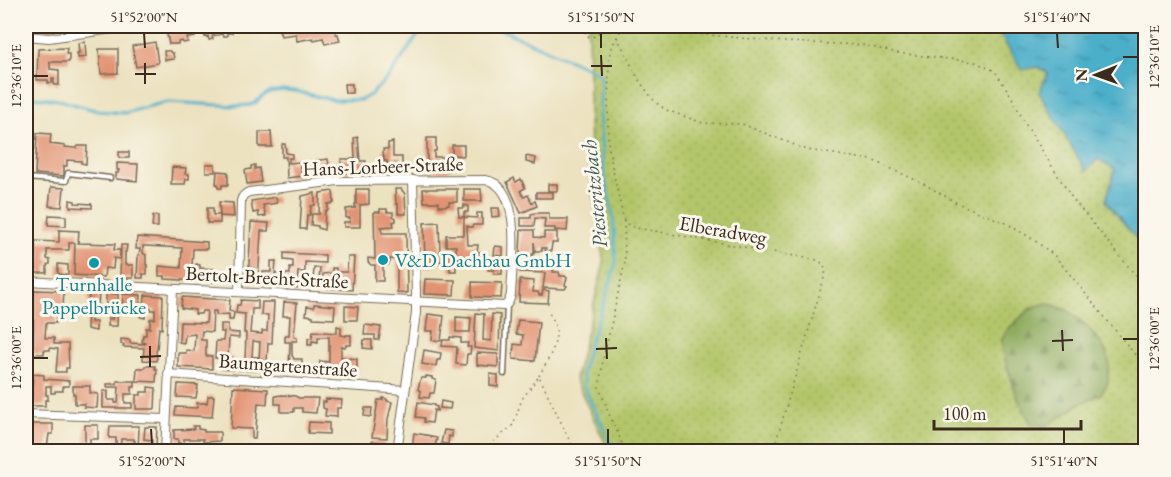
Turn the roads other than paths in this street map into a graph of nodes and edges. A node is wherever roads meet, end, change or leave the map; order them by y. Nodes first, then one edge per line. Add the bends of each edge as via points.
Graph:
1 (134, 26) edge
2 (106, 28) edge
3 (26, 36) edge
4 (26, 178) edge
5 (110, 178) dead end
6 (413, 180) junction
7 (26, 281) edge
8 (173, 289) junction
9 (239, 292) junction
10 (416, 302) junction
11 (507, 304) junction
12 (168, 374) junction
13 (504, 374) dead end
14 (405, 390) junction
15 (26, 414) edge
16 (166, 419) junction
17 (165, 452) edge
18 (397, 452) edge

1 - 2 street
2 - 3 street via 49,38
4 - 5 lane via 66,181 68,173
6 - 9 street, Hans-Lorbeer-Straße via 326,182 245,193
6 - 10 street
6 - 11 street, Hans-Lorbeer-Straße via 485,180 501,188 513,225 511,294
7 - 8 street, Bertolt-Brecht-Straße
8 - 9 street, Bertolt-Brecht-Straße
8 - 12 street
9 - 10 street, Bertolt-Brecht-Straße
10 - 11 street, Bertolt-Brecht-Straße
10 - 14 street
11 - 13 lane
12 - 14 street, Baumgartenstraße
12 - 16 street
14 - 18 street
15 - 16 street
16 - 17 street

